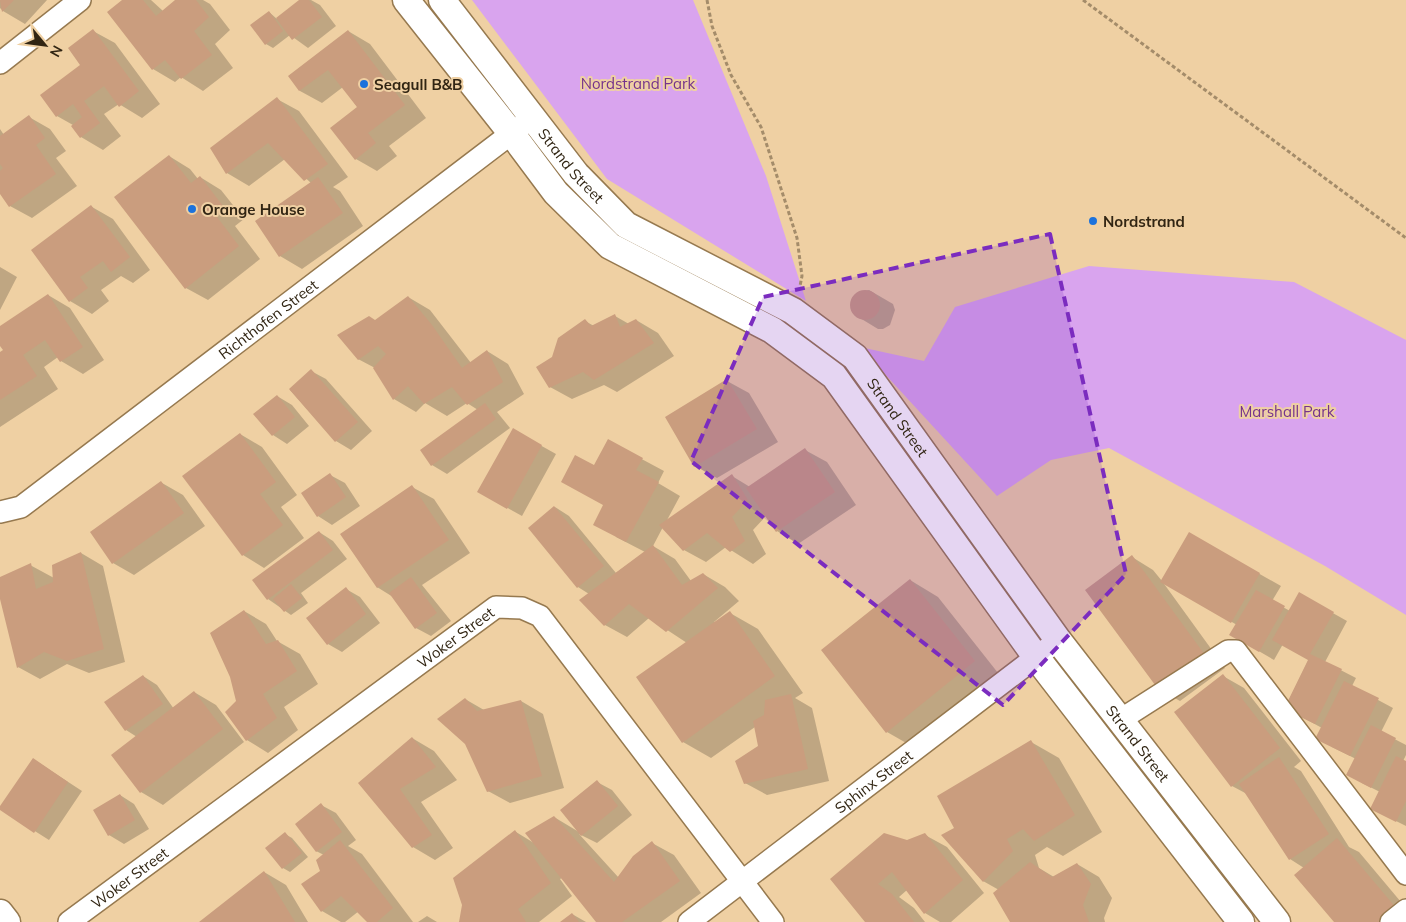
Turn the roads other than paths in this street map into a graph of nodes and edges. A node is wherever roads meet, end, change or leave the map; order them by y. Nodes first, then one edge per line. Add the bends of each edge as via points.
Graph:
1 (80, 0) edge
2 (406, 0) edge
3 (442, 0) edge
4 (0, 63) edge
5 (533, 116) junction
6 (512, 134) junction
7 (0, 512) edge
8 (1058, 640) junction
9 (1036, 657) junction
10 (1120, 720) junction
11 (1406, 874) edge
12 (742, 882) junction
13 (1406, 910) edge
14 (0, 913) edge
15 (7, 922) edge
16 (69, 922) edge
17 (689, 922) edge
18 (773, 922) edge
19 (1241, 922) edge
20 (1277, 922) edge
21 (1391, 922) edge

1 - 4 street
2 - 6 street, Strand Street
3 - 5 street, Strand Street
5 - 6 street, Richthofen Street
5 - 8 street, Strand Street via 576,174 626,225 793,311 855,357
6 - 7 street, Richthofen Street via 21,507
6 - 9 street, Strand Street via 556,193 610,246 772,330 834,376
8 - 9 street, Sphinx Street
8 - 10 street, Strand Street
9 - 12 street, Sphinx Street
9 - 19 street, Strand Street
10 - 11 street via 1228,651 1236,651
10 - 20 street, Strand Street
12 - 16 street, Woker Street via 540,616 522,608 496,607
12 - 17 street, Sphinx Street
12 - 18 street, Woker Street
13 - 21 street
14 - 15 street

